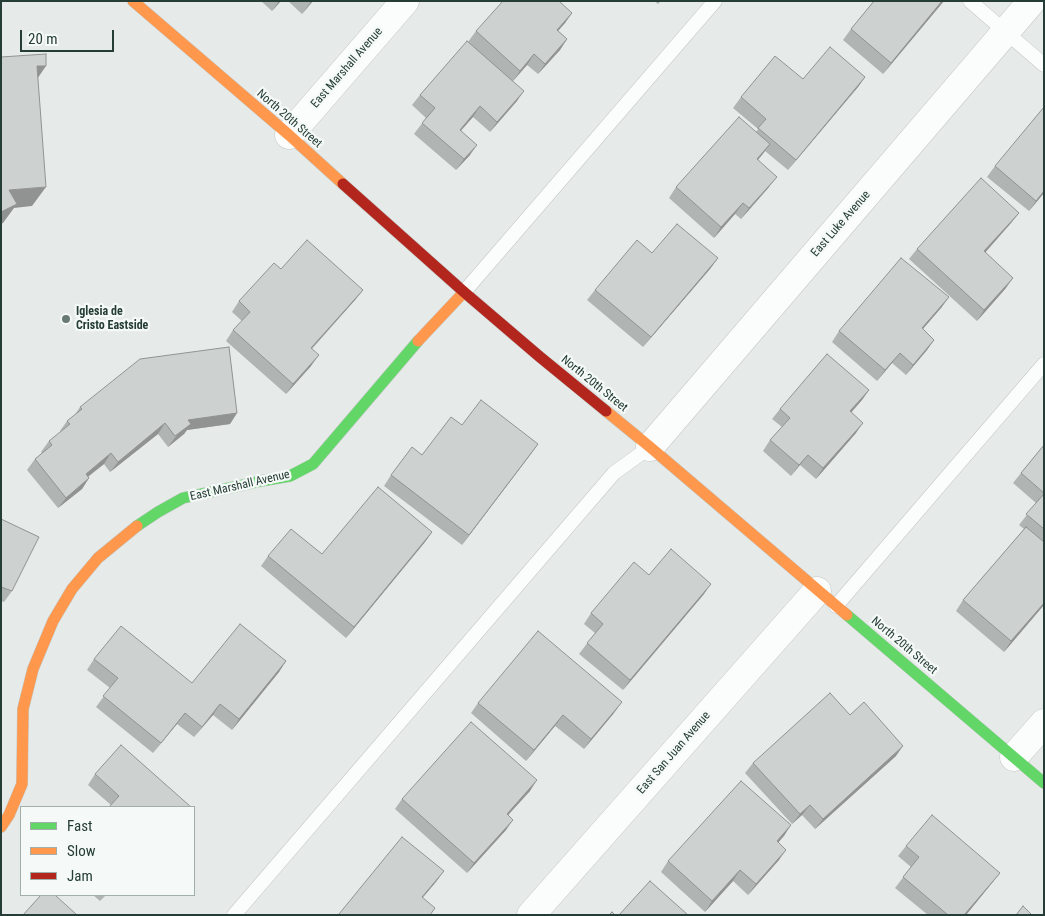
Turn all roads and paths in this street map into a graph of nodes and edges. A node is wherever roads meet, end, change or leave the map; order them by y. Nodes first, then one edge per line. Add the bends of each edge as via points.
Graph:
1 (133, 1) edge
2 (405, 1) edge
3 (715, 1) edge
4 (970, 1) edge
5 (1032, 1) edge
6 (1006, 32) junction
7 (1044, 65) edge
8 (289, 135) junction
9 (464, 292) junction
10 (1044, 364) edge
11 (650, 447) junction
12 (827, 598) junction
13 (1044, 723) edge
14 (1014, 757) junction
15 (1044, 783) edge
16 (1, 827) edge
17 (234, 915) edge
18 (531, 915) edge

1 - 8 street, North 20th Street
2 - 8 street, East Marshall Avenue
3 - 9 lane
4 - 6 lane
5 - 6 street, East Luke Avenue
6 - 7 lane
6 - 11 street, East Luke Avenue
8 - 9 street, North 20th Street
9 - 11 street, North 20th Street
9 - 16 street, East Marshall Avenue via 313,464 290,476 183,498 133,529 98,558 72,588 53,621 33,669 23,709 22,784
10 - 12 lane
11 - 12 street, North 20th Street
11 - 17 lane via 614,473
12 - 14 street, North 20th Street
12 - 18 street, East San Juan Avenue
13 - 14 street
14 - 15 street, North 20th Street

